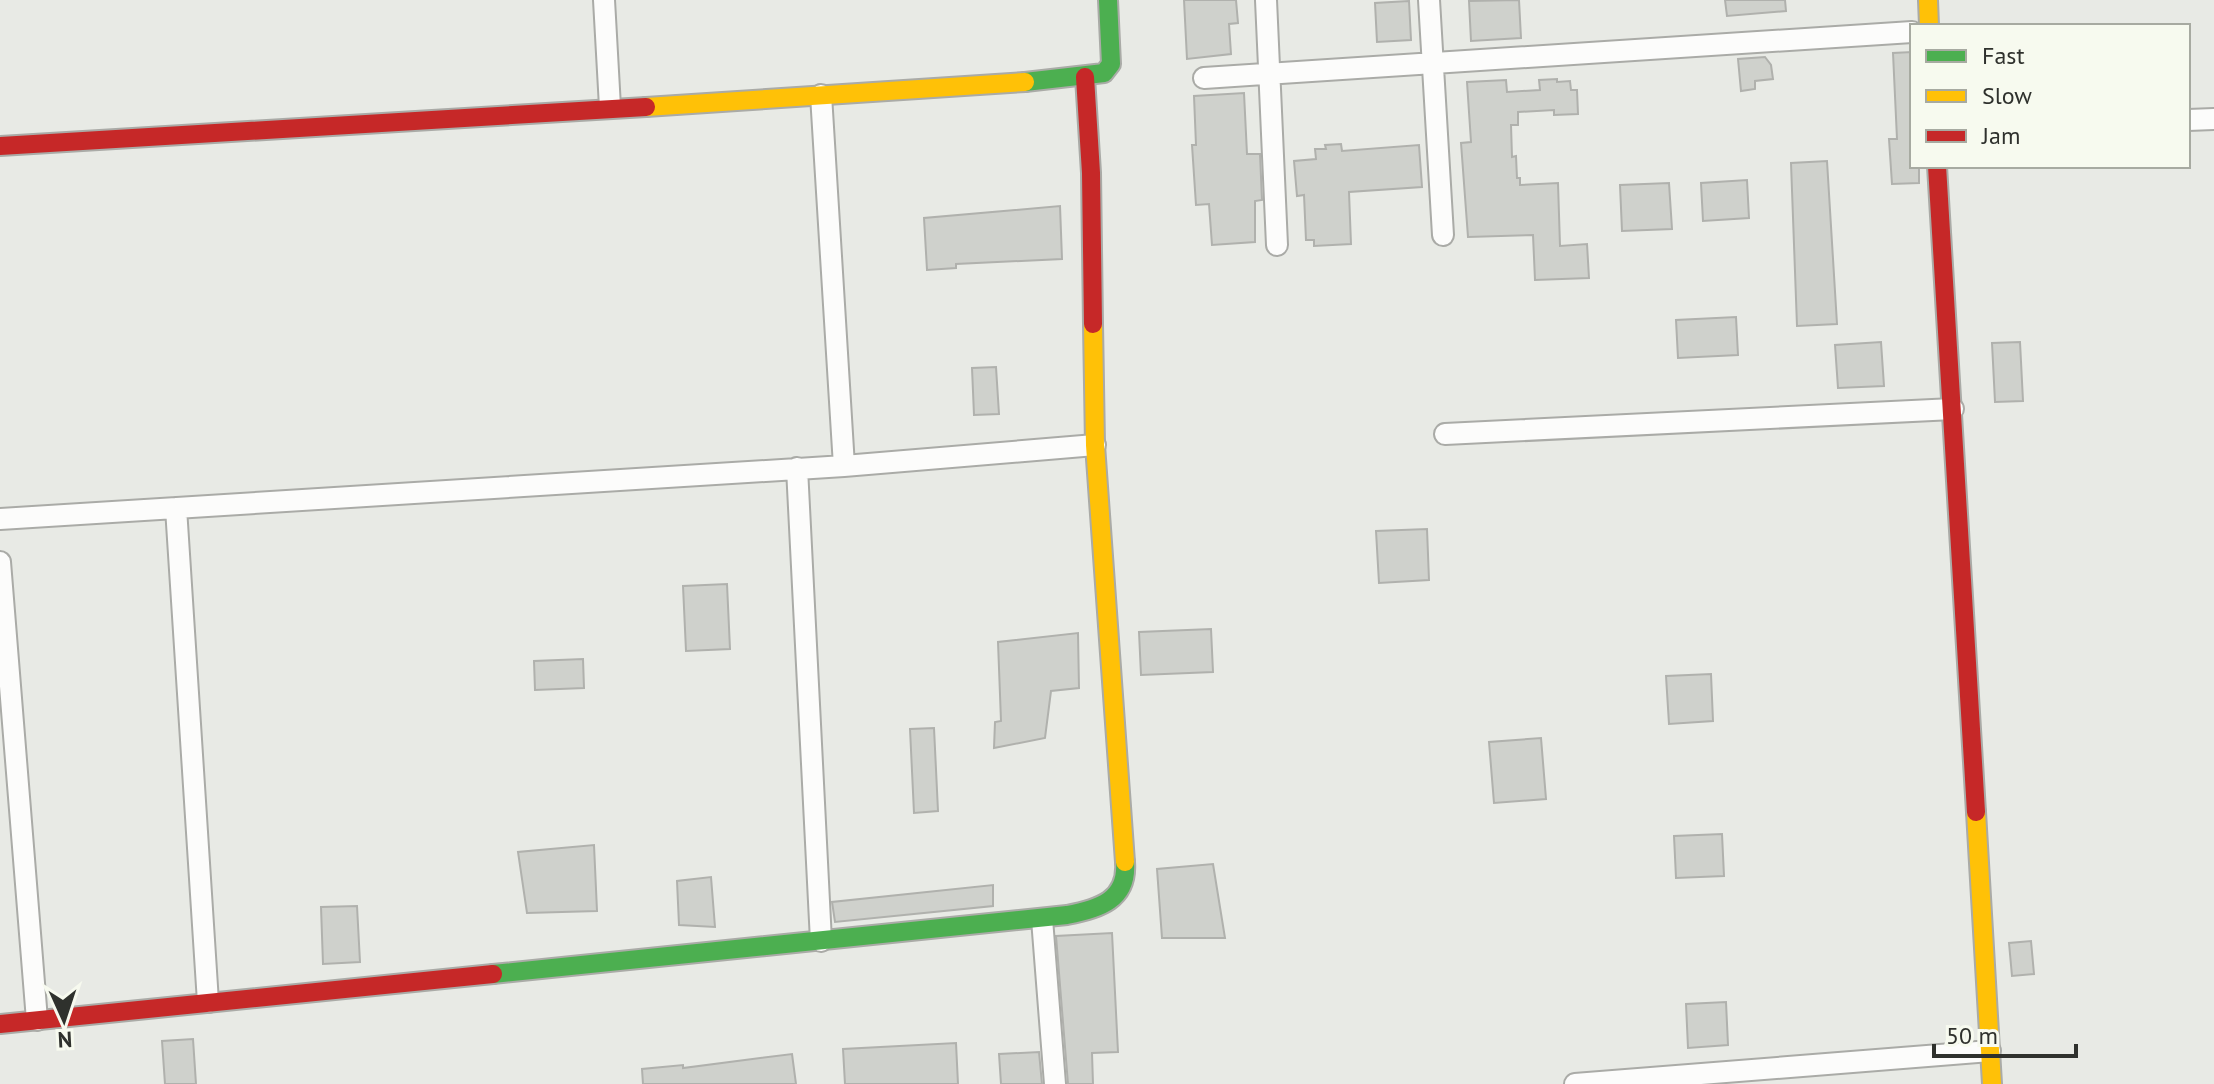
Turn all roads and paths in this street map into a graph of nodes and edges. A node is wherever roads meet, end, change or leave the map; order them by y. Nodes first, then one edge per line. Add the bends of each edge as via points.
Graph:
1 (604, 0) edge
2 (1108, 0) edge
3 (1266, 0) edge
4 (1429, 0) edge
5 (1928, 0) edge
6 (1929, 24) edge
7 (1910, 32) edge
8 (1432, 64) junction
9 (1269, 74) junction
10 (1085, 77) junction
11 (1204, 78) dead end
12 (821, 95) junction
13 (610, 107) junction
14 (2214, 119) edge
15 (2190, 120) edge
16 (0, 146) edge
17 (1937, 168) edge
18 (1443, 235) dead end
19 (1277, 245) dead end
20 (1953, 409) junction
21 (1445, 434) dead end
22 (1095, 445) junction
23 (844, 466) junction
24 (797, 468) junction
25 (176, 508) junction
26 (0, 519) edge
27 (0, 562) edge
28 (1042, 919) junction
29 (821, 941) junction
30 (208, 1002) junction
31 (37, 1020) junction
32 (0, 1024) edge
33 (1990, 1051) junction
34 (1055, 1084) edge
35 (1575, 1084) edge
36 (1992, 1084) edge

1 - 13 street
2 - 10 street via 1111,64 1104,73
3 - 9 street
4 - 8 street
5 - 6 street
7 - 8 street
8 - 9 street
8 - 18 street
9 - 11 street
9 - 19 street
10 - 12 street
10 - 22 street
12 - 13 street
12 - 23 street
13 - 16 street
14 - 15 street
17 - 20 street
20 - 21 street
20 - 33 street
22 - 23 street
22 - 28 street via 1126,878 1121,891 1100,907
23 - 24 street
24 - 25 street
24 - 29 street
25 - 26 street
25 - 30 street
27 - 31 street
28 - 29 street
28 - 34 street
29 - 30 street
30 - 31 street
31 - 32 street
33 - 35 street
33 - 36 street

